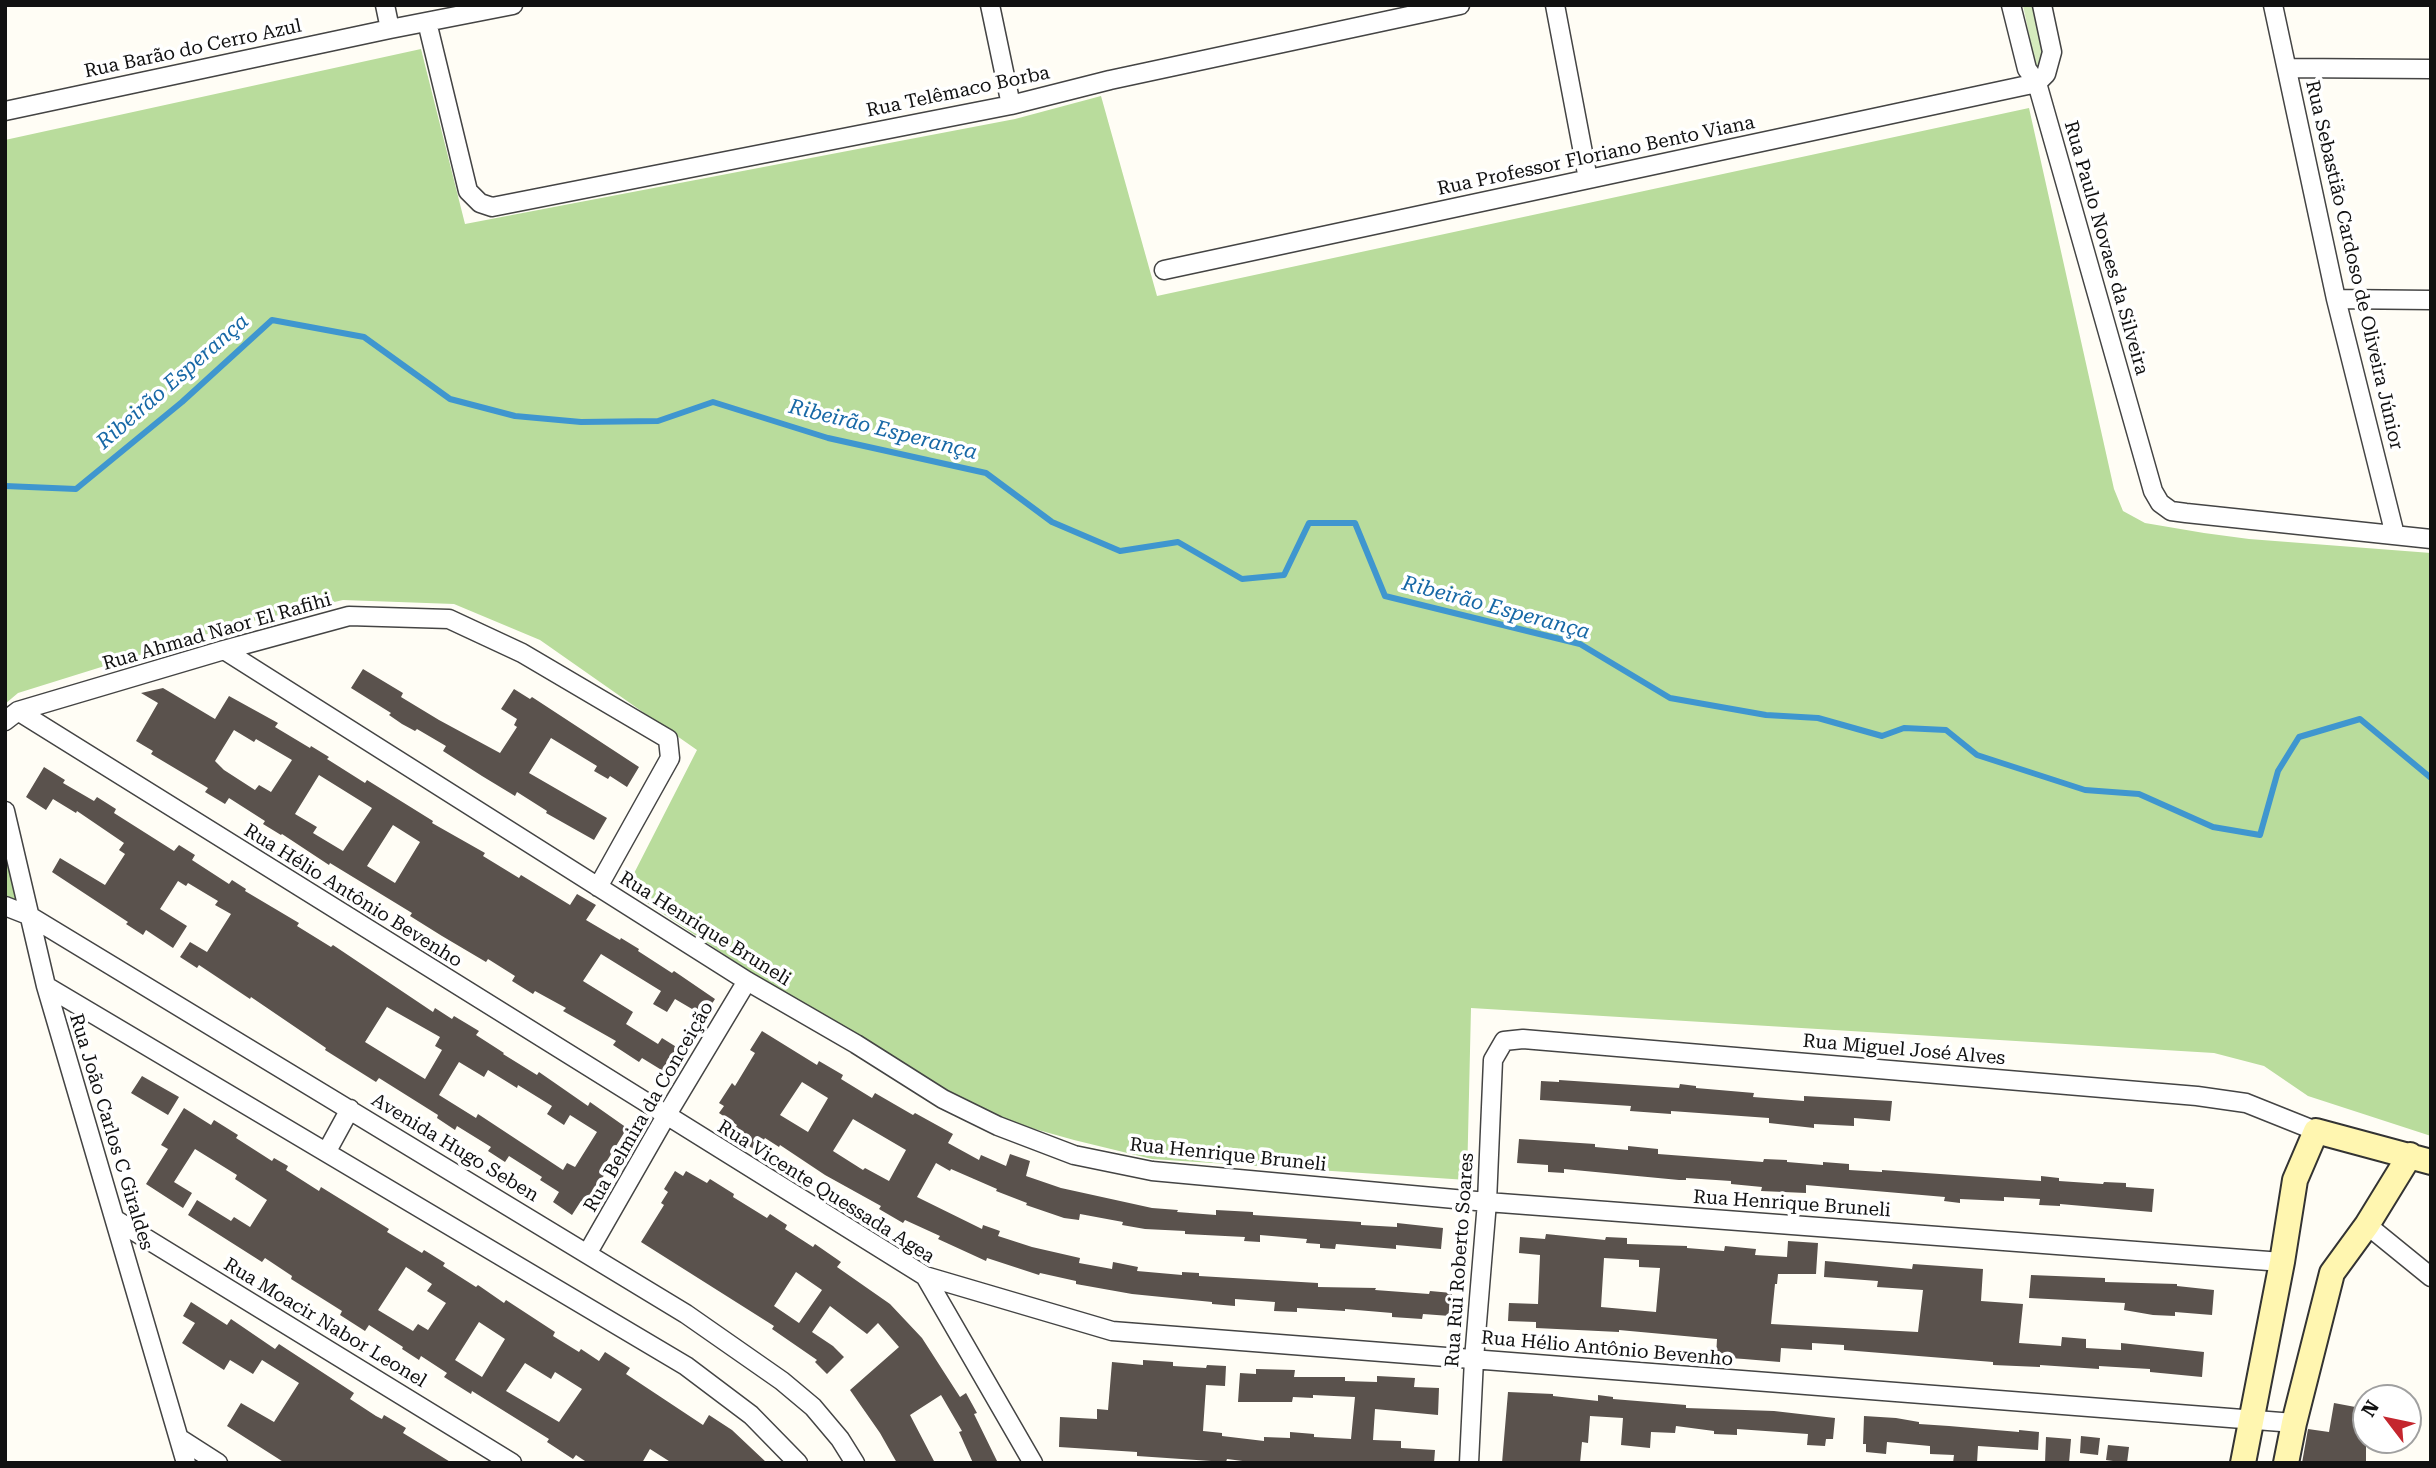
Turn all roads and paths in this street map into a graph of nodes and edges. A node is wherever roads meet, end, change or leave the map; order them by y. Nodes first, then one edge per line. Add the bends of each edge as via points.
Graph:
1 (385, 5) edge
2 (513, 5) edge
3 (990, 5) edge
4 (1460, 5) edge
5 (1555, 5) edge
6 (2011, 5) edge
7 (2042, 5) edge
8 (2273, 5) edge
9 (427, 22) junction
10 (390, 29) junction
11 (2287, 68) junction
12 (2431, 69) edge
13 (2037, 83) junction
14 (1011, 105) junction
15 (5, 111) edge
16 (1588, 179) junction
17 (1164, 270) dead end
18 (2336, 299) junction
19 (2431, 300) edge
20 (2395, 535) junction
21 (2431, 539) edge
22 (224, 650) junction
23 (12, 716) edge
24 (5, 811) edge
25 (598, 887) junction
26 (5, 906) edge
27 (28, 915) junction
28 (747, 981) junction
29 (46, 986) junction
30 (1493, 1060) joint
31 (350, 1109) junction
32 (666, 1116) junction
33 (2316, 1131) junction
34 (327, 1152) junction
35 (2421, 1158) edge
36 (1487, 1202) junction
37 (116, 1220) junction
38 (2367, 1225) junction
39 (587, 1254) junction
40 (2282, 1262) junction
41 (925, 1276) junction
42 (2431, 1277) edge
43 (1474, 1359) junction
44 (2250, 1420) junction
45 (2294, 1423) junction
46 (179, 1438) junction
47 (186, 1463) edge
48 (218, 1463) edge
49 (512, 1463) edge
50 (798, 1463) edge
51 (855, 1463) edge
52 (1033, 1463) edge
53 (1469, 1463) edge
54 (2243, 1463) edge
55 (2286, 1463) edge

1 - 10 street
2 - 9 street, Rua Barão do Cerro Azul
3 - 14 street
4 - 14 street, Rua Telêmaco Borba
5 - 16 street
6 - 13 street, Rua Paulo Novaes da Silveira via 2027,69
7 - 13 street via 2052,52 2046,74
8 - 11 street, Rua Sebastião Cardoso de Oliveira Júnior
9 - 10 street, Rua Barão do Cerro Azul
9 - 14 street, Rua Telêmaco Borba via 468,191 492,207
10 - 15 street, Rua Barão do Cerro Azul
11 - 12 street
11 - 18 street, Rua Sebastião Cardoso de Oliveira Júnior
13 - 16 street, Rua Professor Floriano Bento Viana
13 - 20 street, Rua Paulo Novaes da Silveira via 2160,503 2171,511
16 - 17 street, Rua Professor Floriano Bento Viana
18 - 19 street
18 - 20 street, Rua Sebastião Cardoso de Oliveira Júnior
20 - 21 street
22 - 23 street, Rua Ahmad Naor El Rafihi
22 - 25 street, Rua Henrique Bruneli
22 - 25 street, Rua Ahmad Naor El Rafihi via 349,616 449,619 522,653 668,739 670,758
23 - 32 street, Rua Hélio Antônio Bevenho
24 - 27 street, Rua João Carlos C Giraldes
25 - 28 street, Rua Henrique Bruneli
26 - 27 street, Avenida Hugo Seben
27 - 29 street, Rua João Carlos C Giraldes
27 - 31 street, Avenida Hugo Seben
28 - 32 street, Rua Belmira da Conceição
28 - 36 street, Rua Henrique Bruneli via 943,1099 1074,1155 1152,1171
29 - 34 street
29 - 37 street, Rua João Carlos C Giraldes
30 - 33 street, Rua Miguel José Alves via 1504,1041 1524,1039 2183,1094 2246,1102
30 - 36 street, Rua Rui Roberto Soares
31 - 34 street
31 - 39 street, Avenida Hugo Seben
32 - 39 street, Rua Belmira da Conceição
32 - 41 street, Rua Vicente Quessada Agea
33 - 35 street
33 - 40 street via 2295,1180
34 - 50 street via 686,1366 751,1415
35 - 38 street
36 - 40 street, Rua Henrique Bruneli
36 - 43 street, Rua Rui Roberto Soares
37 - 46 street, Rua João Carlos C Giraldes
37 - 49 street, Rua Moacir Nabor Leonel
38 - 42 street
38 - 45 street via 2332,1273
39 - 51 street, Avenida Hugo Seben via 686,1314 782,1381 813,1407
40 - 44 street
41 - 43 street, Rua Hélio Antônio Bevenho via 1112,1331
41 - 52 street, Rua Vicente Quessada Agea
43 - 44 street, Rua Hélio Antônio Bevenho
43 - 53 street, Rua Rui Roberto Soares
44 - 45 street, Rua Hélio Antônio Bevenho
44 - 54 street
45 - 55 street
46 - 47 street, Rua João Carlos C Giraldes
46 - 48 street

